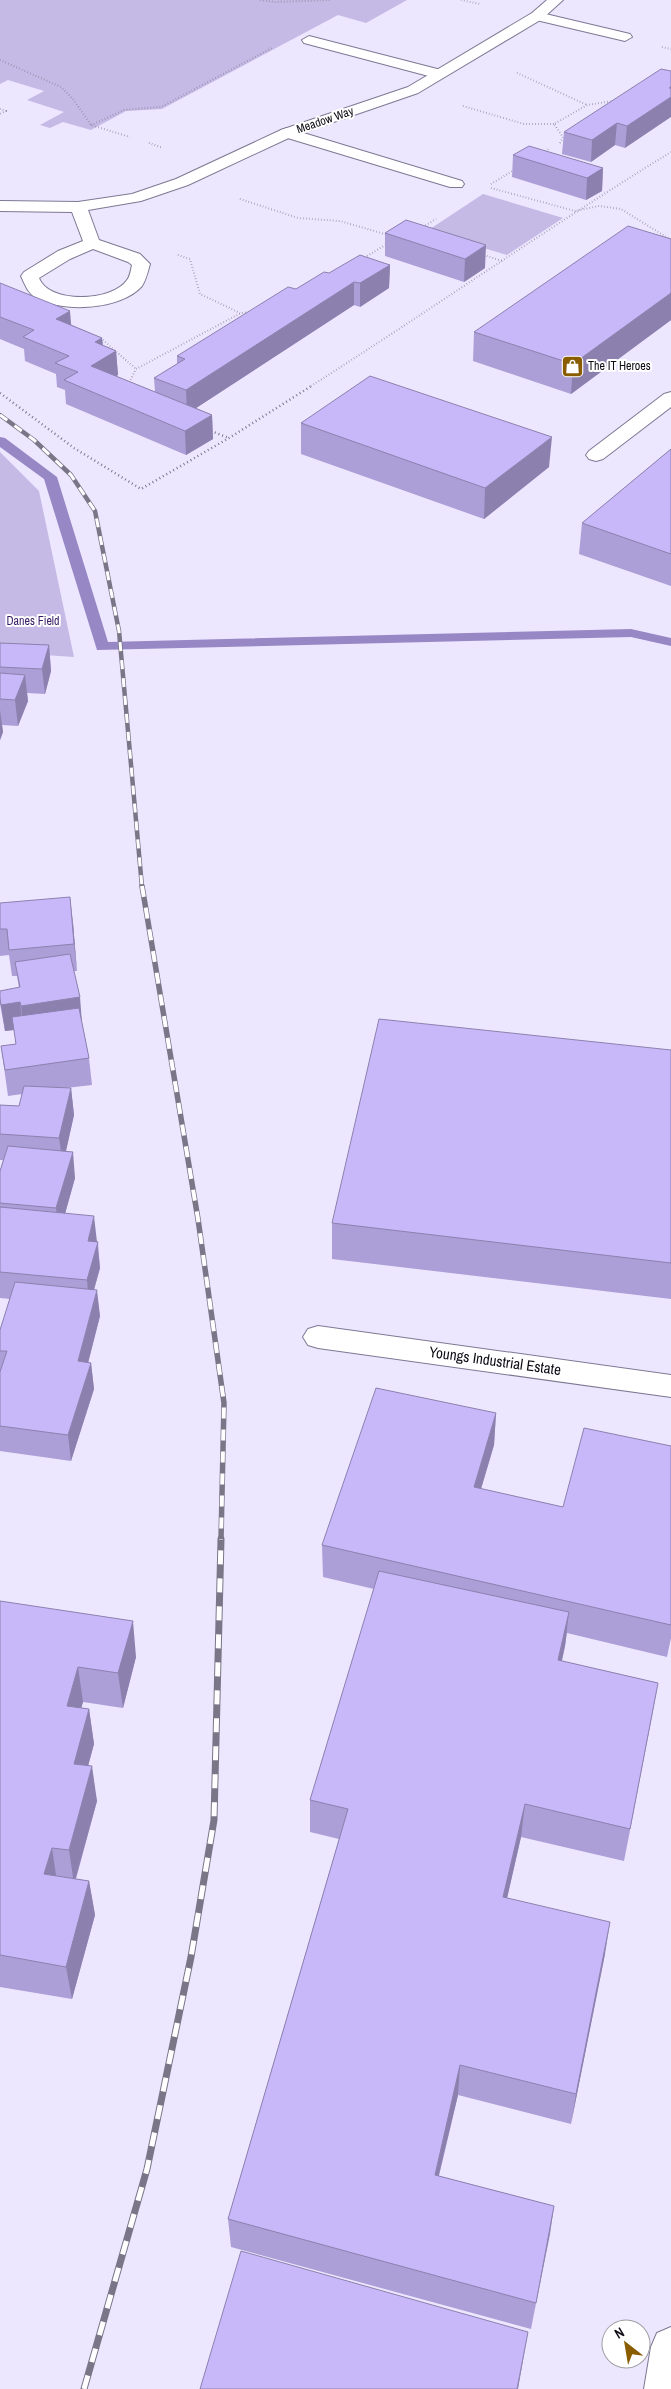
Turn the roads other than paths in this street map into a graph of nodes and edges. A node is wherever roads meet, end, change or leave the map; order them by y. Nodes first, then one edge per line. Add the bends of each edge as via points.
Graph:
1 (556, 0) edge
2 (537, 16) junction
3 (625, 36) dead end
4 (309, 40) dead end
5 (440, 74) junction
6 (287, 133) junction
7 (456, 184) dead end
8 (0, 206) edge
9 (78, 206) junction
10 (92, 243) junction
11 (671, 398) edge
12 (596, 455) dead end
13 (318, 1337) dead end
14 (671, 1386) edge
15 (671, 2347) edge
16 (664, 2389) edge

1 - 2 street, Meadow Way
2 - 3 street
2 - 5 street, Meadow Way
4 - 5 street
5 - 6 street, Meadow Way via 413,90
6 - 7 street
6 - 9 street, Meadow Way via 182,182 135,198
8 - 9 street, Meadow Way
9 - 10 street
10 - 10 street via 134,258 141,264 135,283 115,296 69,302 41,294 31,285 30,276
11 - 12 street
13 - 14 street, Youngs Industrial Estate
15 - 16 street

